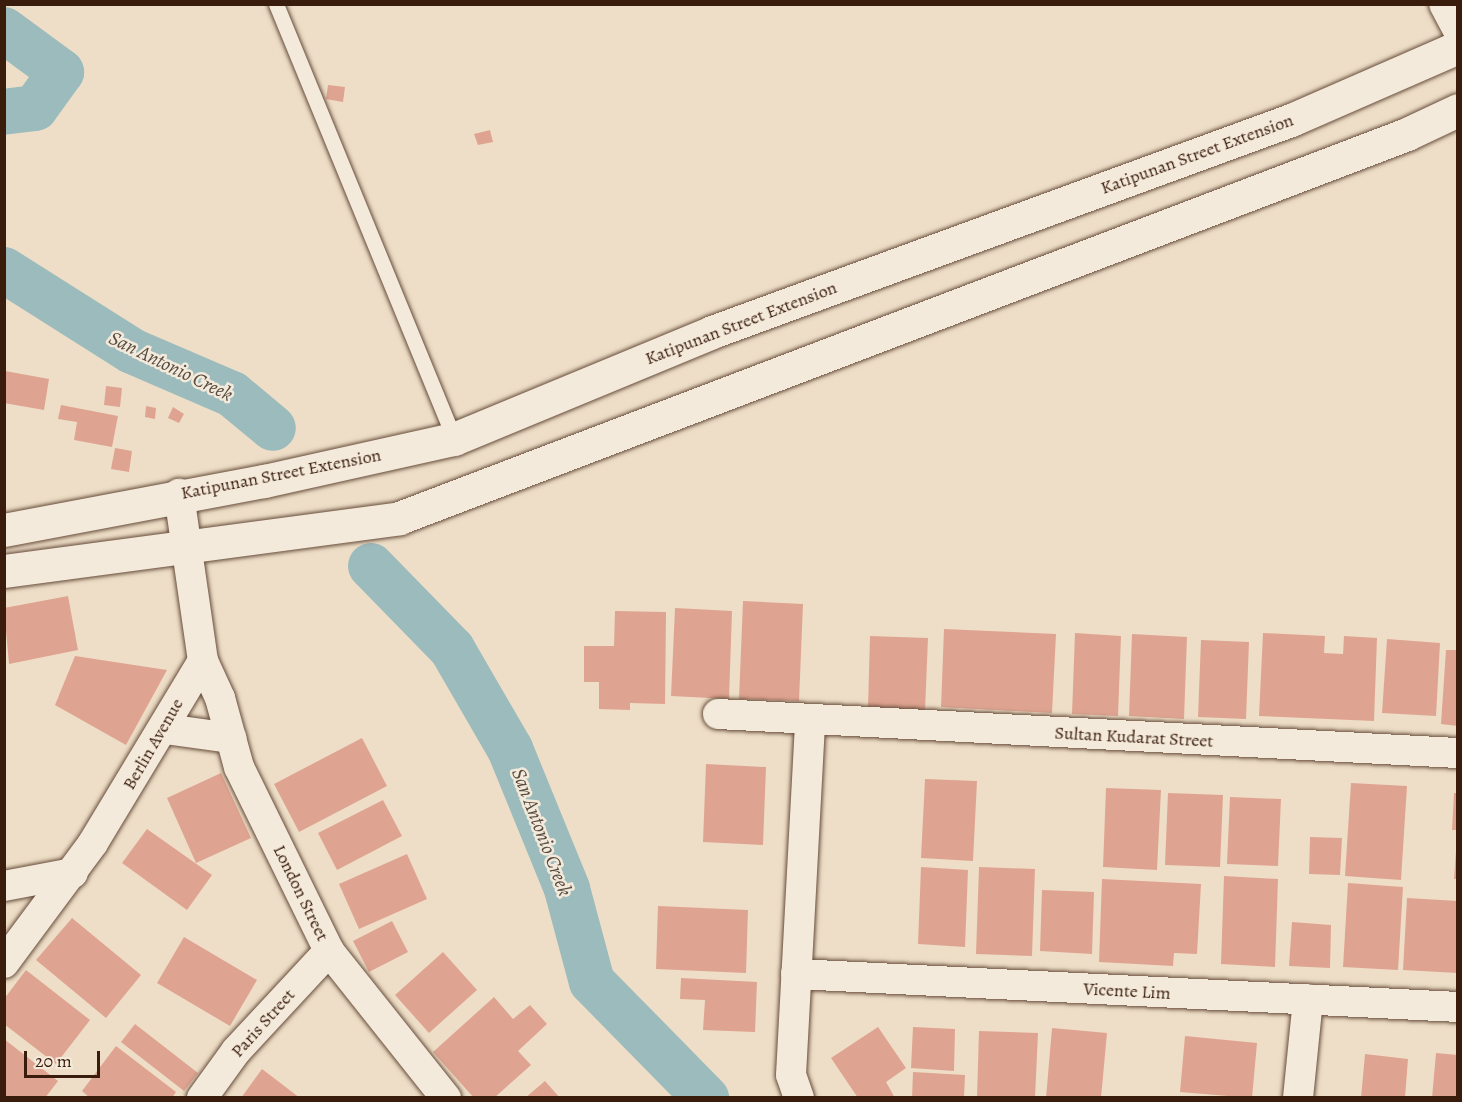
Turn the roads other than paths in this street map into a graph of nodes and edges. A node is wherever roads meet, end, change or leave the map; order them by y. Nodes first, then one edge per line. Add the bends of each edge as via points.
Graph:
1 (276, 4) edge
2 (1444, 4) edge
3 (1458, 30) edge
4 (1458, 47) edge
5 (1458, 110) edge
6 (454, 439) junction
7 (186, 493) junction
8 (4, 530) edge
9 (197, 544) junction
10 (4, 571) edge
11 (203, 661) junction
12 (717, 714) dead end
13 (810, 721) junction
14 (165, 729) junction
15 (231, 738) junction
16 (1458, 753) edge
17 (73, 873) junction
18 (4, 886) edge
19 (329, 951) junction
20 (4, 963) edge
21 (796, 974) junction
22 (1308, 1000) junction
23 (1458, 1007) edge
24 (202, 1098) edge
25 (446, 1098) edge
26 (799, 1098) edge
27 (1298, 1098) edge

1 - 6 lane
2 - 3 street
4 - 6 street, Katipunan Street Extension via 1291,120 712,332
5 - 9 street via 1396,138 399,519
6 - 7 street, Katipunan Street Extension via 264,481
7 - 8 street, Katipunan Street Extension
7 - 9 street
9 - 10 street
9 - 11 street
11 - 14 street, Berlin Avenue
11 - 15 street, London Street
12 - 13 street, Sultan Kudarat Street
13 - 16 street, Sultan Kudarat Street
13 - 21 street
14 - 15 street
14 - 17 street, Berlin Avenue
15 - 19 street, London Street via 239,767
17 - 18 street
17 - 20 street, Berlin Avenue
19 - 24 street, Paris Street via 236,1051
19 - 25 street, London Street
21 - 22 street, Vicente Lim
21 - 26 street via 791,1075
22 - 23 street, Vicente Lim
22 - 27 street

